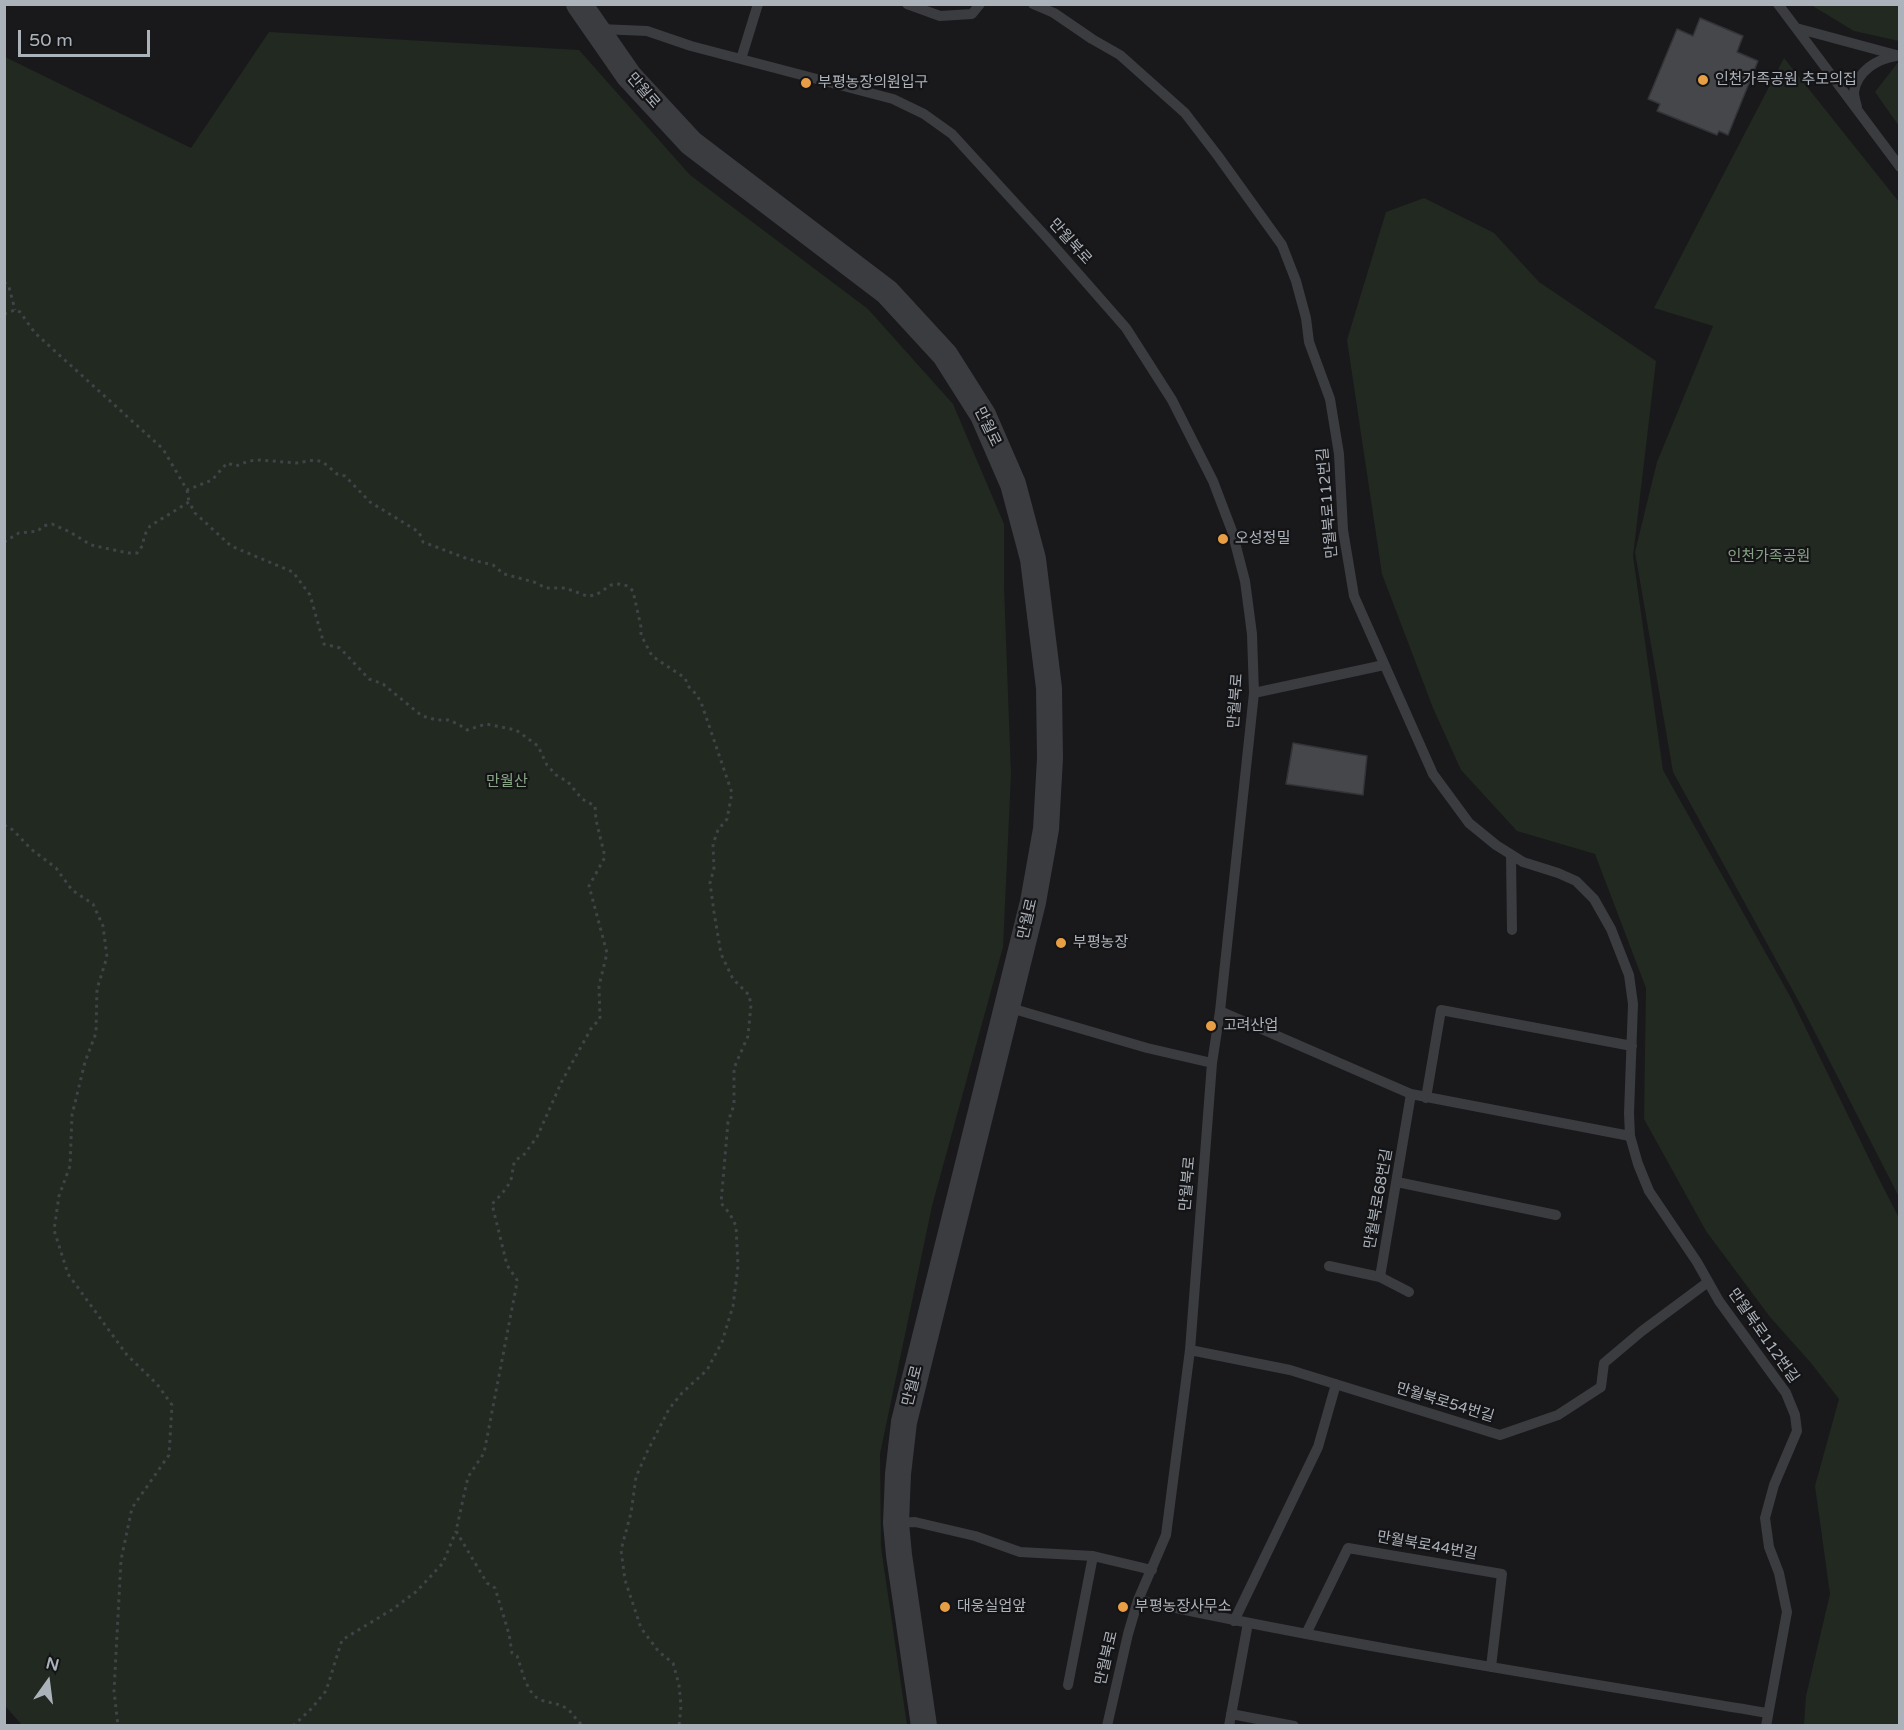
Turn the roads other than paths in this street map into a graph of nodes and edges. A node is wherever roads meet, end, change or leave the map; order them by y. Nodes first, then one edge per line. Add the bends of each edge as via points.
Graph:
1 (579, 4) edge
2 (758, 4) edge
3 (907, 4) edge
4 (980, 4) edge
5 (1032, 4) edge
6 (1778, 4) edge
7 (1796, 28) junction
8 (597, 29) junction
9 (1899, 56) edge
10 (741, 59) junction
11 (1857, 110) junction
12 (1899, 167) edge
13 (1384, 665) junction
14 (1254, 693) junction
15 (1511, 855) junction
16 (1512, 930) dead end
17 (1007, 1006) junction
18 (1220, 1011) junction
19 (1632, 1046) junction
20 (1212, 1063) junction
21 (1411, 1094) junction
22 (1426, 1098) junction
23 (1630, 1136) junction
24 (1397, 1182) junction
25 (1556, 1215) dead end
26 (1329, 1266) dead end
27 (1380, 1277) junction
28 (1708, 1282) junction
29 (1409, 1292) dead end
30 (1190, 1350) junction
31 (1336, 1384) junction
32 (897, 1523) junction
33 (1093, 1556) junction
34 (1152, 1570) junction
35 (1138, 1600) junction
36 (1234, 1621) junction
37 (1248, 1623) junction
38 (1306, 1634) junction
39 (1491, 1667) junction
40 (1068, 1684) dead end
41 (1768, 1713) junction
42 (1231, 1714) junction
43 (924, 1725) edge
44 (1107, 1725) edge
45 (1229, 1725) edge
46 (1294, 1725) edge
47 (1766, 1725) edge

1 - 8 street, 만월로
2 - 10 lane
3 - 4 lane via 940,16 972,14
5 - 13 lane, 만월북로112번길 via 1120,55 1185,112 1281,245 1296,281 1309,342 1330,399 1354,597
6 - 7 lane
7 - 9 lane
7 - 11 lane
8 - 10 lane, 만월북로 via 647,31
8 - 17 street, 만월로 via 629,76 691,143 887,292 945,355 983,415 1013,484 1033,559 1049,688 1050,758 1046,829 1033,902
9 - 11 lane via 1867,68 1854,93
10 - 14 lane, 만월북로 via 893,99 924,114 952,134 1126,328 1172,400 1213,481 1232,531 1245,581
11 - 12 lane
13 - 14 lane
13 - 15 lane, 만월북로112번길 via 1434,774 1469,823
14 - 18 lane, 만월북로
15 - 16 lane
15 - 19 lane, 만월북로112번길 via 1576,881 1594,899 1629,975
17 - 20 lane
17 - 32 street, 만월로 via 904,1422
18 - 20 lane, 만월북로
18 - 21 lane
19 - 22 lane via 1441,1010
19 - 23 lane, 만월북로112번길
20 - 30 lane, 만월북로
21 - 22 lane
21 - 24 lane, 만월북로68번길
22 - 23 lane
23 - 28 lane, 만월북로112번길 via 1649,1191
24 - 25 lane
24 - 27 lane, 만월북로68번길
26 - 27 lane
27 - 29 lane
28 - 31 lane, 만월북로54번길 via 1604,1363 1601,1387 1558,1415 1500,1435
28 - 41 lane, 만월북로112번길 via 1786,1393 1795,1415 1797,1431 1773,1485 1765,1518 1787,1612
30 - 31 lane, 만월북로54번길 via 1290,1370
30 - 34 lane, 만월북로 via 1166,1535
31 - 36 lane via 1318,1447
32 - 33 lane via 915,1522 975,1536 1020,1552
32 - 43 street, 만월로
33 - 34 lane
33 - 40 lane
34 - 35 lane, 만월북로
35 - 36 lane
35 - 44 lane, 만월북로
36 - 37 lane
37 - 38 lane
37 - 42 lane
38 - 39 lane
38 - 39 lane, 만월북로44번길 via 1348,1548 1502,1574
39 - 41 lane
41 - 47 lane, 만월북로112번길
42 - 45 lane
42 - 46 lane

